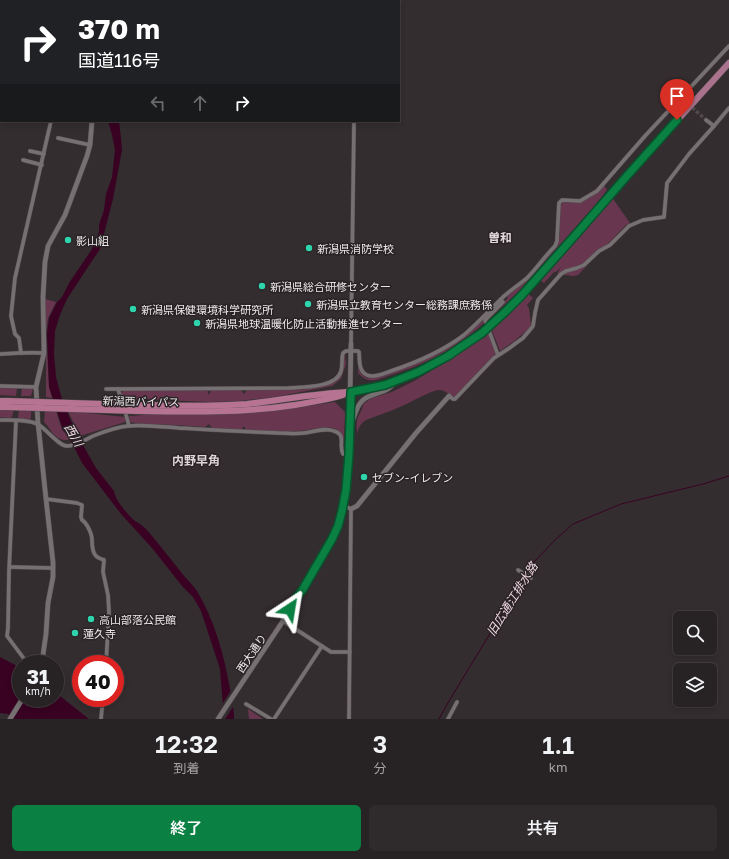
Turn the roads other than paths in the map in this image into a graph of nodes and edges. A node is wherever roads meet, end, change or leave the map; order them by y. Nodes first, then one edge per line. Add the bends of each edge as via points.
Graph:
1 (729, 46) edge
2 (729, 63) edge
3 (681, 96) junction
4 (684, 100) tunnel mouth
5 (729, 108) edge
6 (706, 120) tunnel mouth
7 (51, 122) edge
8 (92, 122) edge
9 (354, 122) edge
10 (714, 126) junction
11 (58, 138) dead end
12 (90, 145) junction
13 (30, 151) dead end
14 (44, 154) junction
15 (23, 160) dead end
16 (42, 164) junction
17 (500, 300) junction
18 (351, 344) joint
19 (351, 350) junction
20 (21, 353) junction
21 (44, 353) junction
22 (0, 354) edge
23 (498, 355) junction
24 (396, 381) junction
25 (0, 386) edge
26 (36, 387) junction
27 (106, 389) dead end
28 (118, 390) junction
29 (351, 392) junction
30 (449, 396) joint
31 (5, 403) edge
32 (0, 407) edge
33 (137, 408) junction
34 (0, 420) edge
35 (16, 421) junction
36 (38, 424) junction
37 (129, 426) junction
38 (350, 426) junction
39 (349, 454) junction
40 (46, 500) junction
41 (343, 505) junction
42 (351, 508) junction
43 (10, 567) junction
44 (53, 568) junction
45 (518, 570) dead end
46 (531, 578) dead end
47 (283, 622) junction
48 (322, 646) junction
49 (350, 652) junction
50 (21, 655) edge
51 (43, 655) edge
52 (106, 655) edge
53 (457, 702) dead end
54 (246, 704) dead end
55 (17, 707) edge
56 (102, 707) edge
57 (220, 717) edge
58 (10, 719) edge
59 (101, 719) edge
60 (272, 719) edge
61 (349, 719) edge
62 (448, 719) edge

1 - 3 street
2 - 24 highway, bridge via 522,295 494,322 448,356
3 - 4 street
3 - 17 street via 598,191 580,201 562,200 559,203 555,246 527,277
5 - 10 street
6 - 10 street
7 - 14 street
8 - 12 street
9 - 18 street
10 - 23 street via 667,183 664,217 643,220 629,226 584,265 561,274 538,300 533,326 523,338
11 - 12 street
12 - 21 street via 65,215 48,246 44,285
13 - 14 street
14 - 16 street
15 - 16 street
16 - 20 street via 15,278 12,316
17 - 19 street via 456,341 408,365 371,376 365,375 360,367 359,352
17 - 23 street via 503,302 485,320
18 - 19 street, 西大通り
19 - 28 street via 343,353 341,372 335,381 308,387
19 - 29 street, 西大通り
20 - 21 street
20 - 22 street
21 - 26 street
23 - 30 street via 455,399
24 - 29 highway
24 - 38 street via 386,391 363,400
25 - 26 street
26 - 36 street
27 - 28 street
28 - 37 street
29 - 33 highway, 新潟西バイパス via 246,404
29 - 33 highway, 新潟西バイパス via 282,407 247,410 210,412
29 - 38 street, 西大通り
30 - 42 street via 357,506
31 - 32 highway, 新潟西バイパス
31 - 33 highway, 新潟西バイパス, bridge
34 - 35 street
35 - 36 street
35 - 43 street
36 - 37 street via 58,443 66,446
36 - 40 street
37 - 39 street via 280,433 329,430 341,436 342,454
38 - 39 street, 西大通り
39 - 41 street, 西大通り
40 - 44 street
40 - 52 street via 82,505 81,517 93,538 94,553 96,557 104,560 103,572 108,595
41 - 42 street
41 - 47 street, 西大通り via 332,539
42 - 49 street
43 - 44 street
43 - 50 street via 6,636
44 - 51 street
45 - 46 street
47 - 48 street
47 - 57 street, 西大通り
48 - 49 street via 331,652
48 - 60 street
49 - 61 street
53 - 62 street
54 - 60 street
55 - 58 street
56 - 59 street

